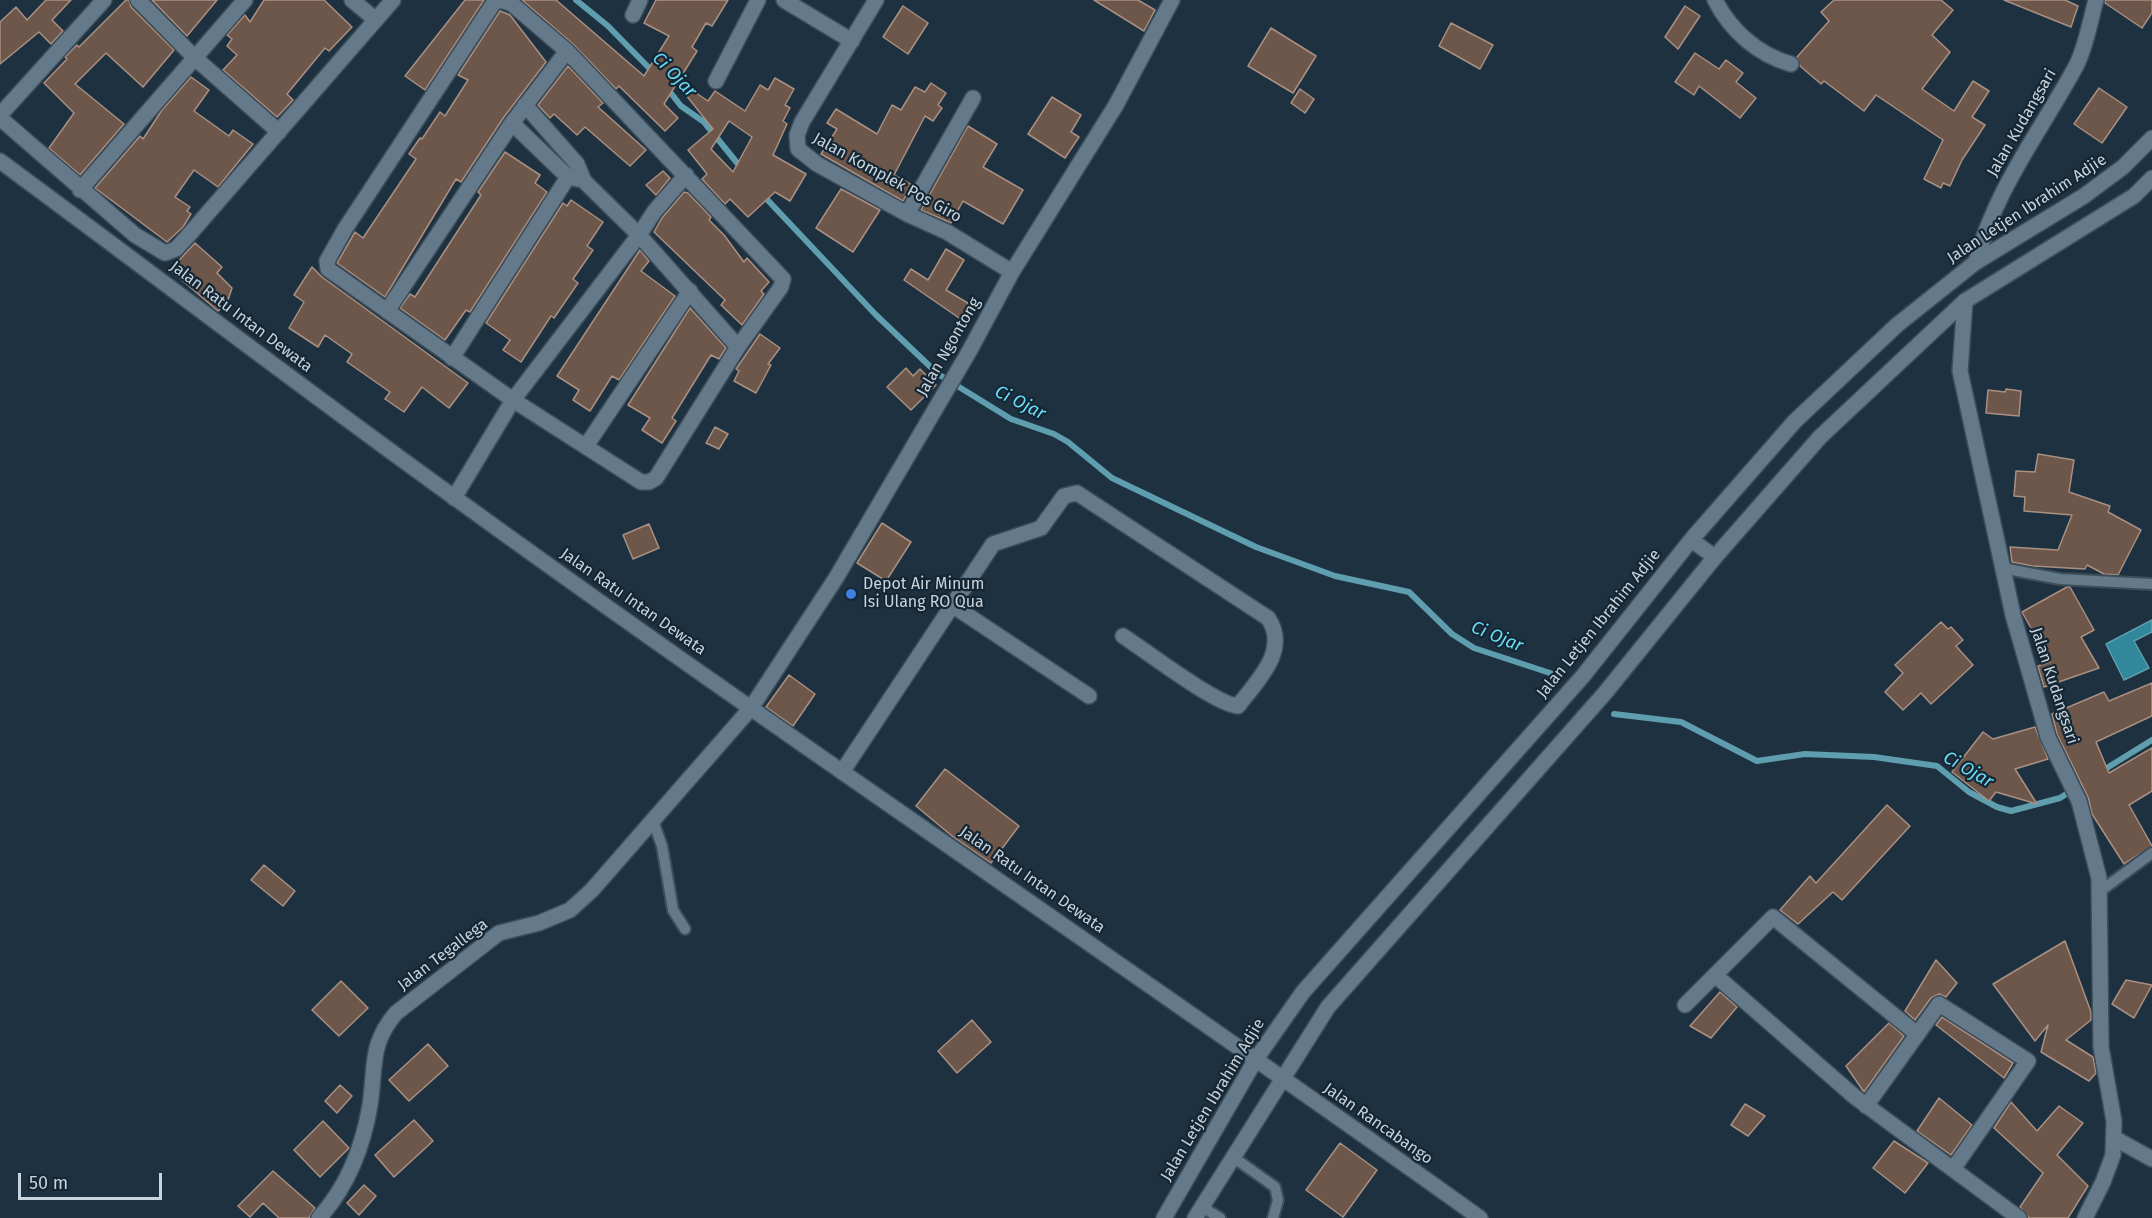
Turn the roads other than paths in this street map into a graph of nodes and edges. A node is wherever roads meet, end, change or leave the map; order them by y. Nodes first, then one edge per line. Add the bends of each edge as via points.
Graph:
1 (104, 0) edge
2 (138, 0) edge
3 (245, 0) edge
4 (352, 0) edge
5 (393, 0) edge
6 (640, 0) edge
7 (758, 0) edge
8 (784, 0) edge
9 (876, 0) edge
10 (1172, 0) edge
11 (1714, 0) edge
12 (2096, 0) edge
13 (633, 15) dead end
14 (376, 20) junction
15 (852, 41) junction
16 (567, 51) junction
17 (195, 58) junction
18 (1791, 64) dead end
19 (716, 81) dead end
20 (973, 98) dead end
21 (525, 105) junction
22 (0, 116) edge
23 (512, 123) junction
24 (279, 132) junction
25 (2152, 138) edge
26 (0, 161) edge
27 (686, 176) junction
28 (568, 177) junction
29 (2152, 178) edge
30 (584, 181) junction
31 (80, 190) junction
32 (907, 214) junction
33 (639, 235) junction
34 (1976, 262) junction
35 (1012, 272) junction
36 (690, 291) junction
37 (1965, 301) junction
38 (387, 311) junction
39 (738, 347) junction
40 (453, 358) junction
41 (513, 400) junction
42 (586, 447) junction
43 (454, 498) junction
44 (1691, 540) junction
45 (1715, 557) junction
46 (2002, 568) junction
47 (2152, 584) edge
48 (952, 605) junction
49 (1123, 636) dead end
50 (1089, 696) dead end
51 (751, 708) junction
52 (842, 772) junction
53 (652, 818) junction
54 (2152, 853) edge
55 (2099, 892) junction
56 (685, 929) dead end
57 (1715, 975) junction
58 (1685, 1005) dead end
59 (1917, 1034) junction
60 (1256, 1059) junction
61 (1282, 1076) junction
62 (1866, 1106) junction
63 (2114, 1138) junction
64 (1233, 1157) junction
65 (2152, 1159) edge
66 (1953, 1169) junction
67 (1198, 1212) edge
68 (319, 1218) edge
69 (1164, 1218) edge
70 (1221, 1218) edge
71 (1273, 1218) edge
72 (1480, 1218) edge
73 (2019, 1218) edge
74 (2085, 1218) edge

1 - 22 street
2 - 17 street
3 - 17 street
4 - 14 street
5 - 14 street
6 - 13 street
7 - 19 street
8 - 15 street
9 - 15 street, Jalan Komplek Pos Giro
10 - 35 street, Jalan Ngontong via 1116,105
11 - 18 street via 1741,36
12 - 34 street, Jalan Kudangsari via 2077,64 2020,158 1981,240
14 - 24 street
15 - 32 street, Jalan Komplek Pos Giro via 802,122 798,148 817,164
16 - 21 street
16 - 27 street
16 - 38 street via 512,4 498,0 491,5 327,261 330,272
17 - 24 street
17 - 31 street
20 - 32 street
21 - 23 street
21 - 30 street via 577,164
22 - 31 street
23 - 28 street
23 - 38 street
24 - 31 street via 176,249 165,253 135,236
25 - 34 street, Jalan Letjen Ibrahim Adjie via 2123,167 2084,196
26 - 43 street, Jalan Ratu Intan Dewata
27 - 33 street
27 - 39 street via 783,279
28 - 30 street
28 - 40 street
29 - 37 street via 2134,195
30 - 33 street
32 - 35 street, Jalan Komplek Pos Giro via 947,232
33 - 36 street
33 - 41 street
34 - 44 street, Jalan Letjen Ibrahim Adjie via 1897,325 1795,421
35 - 51 street, Jalan Ngontong via 836,578
36 - 39 street
36 - 42 street
37 - 45 street via 1820,437
37 - 46 street, Jalan Kudangsari via 1960,371
38 - 40 street
39 - 42 street via 656,478 641,482
40 - 41 street
41 - 42 street
41 - 43 street
43 - 51 street, Jalan Ratu Intan Dewata
44 - 45 street
44 - 60 street, Jalan Letjen Ibrahim Adjie via 1583,676 1303,992
45 - 61 street via 1605,693 1328,1007
46 - 47 lane via 2060,579
46 - 55 street, Jalan Kudangsari via 2048,736 2073,787 2099,878
48 - 49 street via 993,544 1041,528 1064,496 1077,494 1268,618 1275,628 1276,643 1274,657 1238,706 1213,695
48 - 50 street
48 - 52 street
51 - 52 street, Jalan Ratu Intan Dewata
51 - 53 street, Jalan Tegallega
52 - 60 street, Jalan Ratu Intan Dewata
53 - 56 lane via 662,846 674,910
53 - 68 street, Jalan Tegallega via 592,890 570,910 499,933 396,1013 375,1046 369,1107 355,1164
54 - 55 lane
55 - 63 street, Jalan Kudangsari via 2101,1047
57 - 58 street
57 - 59 street via 1773,917
57 - 62 street
59 - 62 street
59 - 66 street via 1939,1004 2028,1061
60 - 61 street, Jalan Rancabango
60 - 69 street, Jalan Letjen Ibrahim Adjie
61 - 64 street
61 - 72 street, Jalan Rancabango
62 - 66 street
63 - 65 street
63 - 74 street, Jalan Kudangsari via 2113,1155
64 - 67 street
64 - 71 lane via 1275,1187 1278,1200
66 - 73 street
67 - 70 lane

